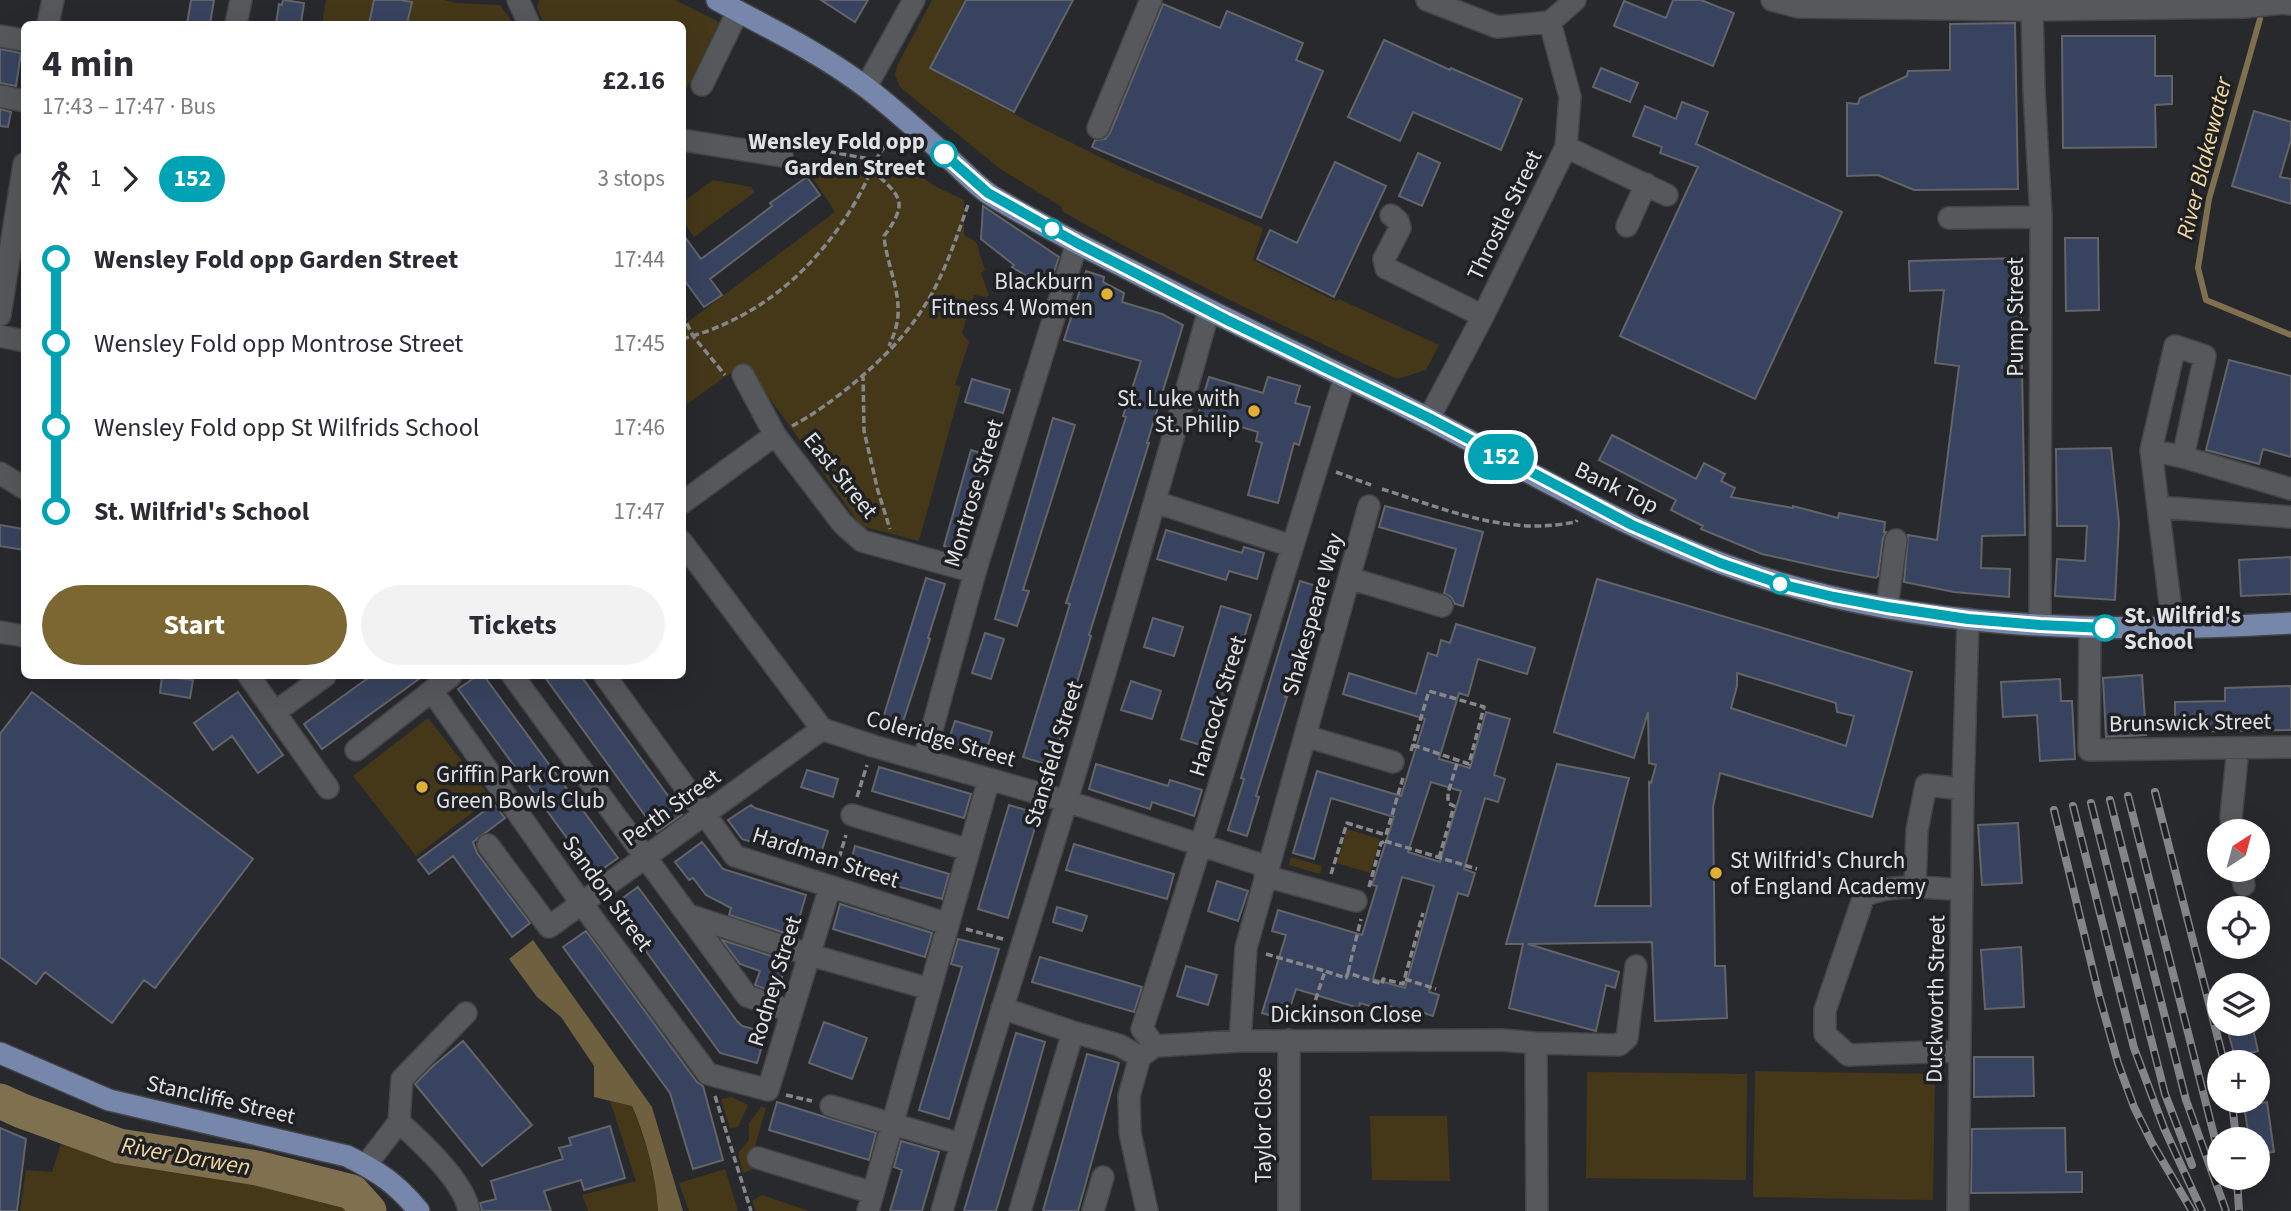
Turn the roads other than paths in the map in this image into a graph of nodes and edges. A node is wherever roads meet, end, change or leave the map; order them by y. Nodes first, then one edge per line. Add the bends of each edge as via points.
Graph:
1 (52, 0) edge
2 (241, 0) edge
3 (517, 0) edge
4 (717, 0) edge
5 (914, 0) edge
6 (1151, 0) edge
7 (1427, 0) edge
8 (1575, 0) edge
9 (1772, 0) edge
10 (2291, 4) edge
11 (2008, 5) edge
12 (2032, 10) junction
13 (738, 11) junction
14 (48, 21) edge
15 (237, 21) edge
16 (528, 21) edge
17 (1550, 22) junction
18 (0, 36) edge
19 (21, 40) edge
20 (702, 85) dead end
21 (866, 87) junction
22 (0, 96) edge
23 (21, 100) edge
24 (1098, 128) dead end
25 (686, 141) edge
26 (1566, 147) junction
27 (782, 156) road end
28 (21, 183) edge
29 (1646, 184) junction
30 (1667, 195) dead end
31 (1391, 215) dead end
32 (2041, 217) junction
33 (1949, 218) dead end
34 (1627, 226) dead end
35 (1077, 243) junction
36 (1209, 310) junction
37 (0, 315) edge
38 (1483, 316) junction
39 (0, 336) edge
40 (21, 340) edge
41 (743, 375) road end
42 (1345, 377) junction
43 (1429, 418) junction
44 (775, 435) junction
45 (2151, 450) junction
46 (2183, 457) junction
47 (0, 472) edge
48 (21, 486) edge
49 (2291, 489) edge
50 (686, 500) edge
51 (1155, 502) junction
52 (1369, 506) dead end
53 (2158, 507) junction
54 (2291, 517) edge
55 (1896, 540) dead end
56 (1292, 545) junction
57 (686, 547) edge
58 (975, 572) junction
59 (1349, 578) junction
60 (1441, 606) dead end
61 (1887, 607) junction
62 (1968, 619) junction
63 (2291, 623) edge
64 (2040, 625) junction
65 (2173, 627) junction
66 (2090, 628) junction
67 (0, 632) edge
68 (21, 636) edge
69 (251, 679) edge
70 (321, 679) edge
71 (447, 679) edge
72 (515, 679) edge
73 (606, 679) edge
74 (432, 691) junction
75 (275, 712) junction
76 (822, 729) junction
77 (1305, 736) junction
78 (2291, 747) edge
79 (2238, 748) junction
80 (356, 750) dead end
81 (924, 759) junction
82 (1393, 762) dead end
83 (989, 779) junction
84 (328, 788) dead end
85 (1963, 789) junction
86 (1066, 801) junction
87 (705, 815) junction
88 (852, 815) dead end
89 (2231, 819) edge
90 (488, 845) dead end
91 (1202, 845) junction
92 (969, 850) junction
93 (646, 858) junction
94 (1267, 871) junction
95 (830, 887) junction
96 (1915, 887) junction
97 (1962, 890) junction
98 (1356, 901) dead end
99 (582, 904) junction
100 (688, 915) junction
101 (947, 924) junction
102 (810, 955) junction
103 (1636, 966) dead end
104 (930, 989) junction
105 (1002, 1009) junction
106 (792, 1012) junction
107 (466, 1013) dead end
108 (1073, 1032) junction
109 (1296, 1040) junction
110 (1240, 1041) junction
111 (1536, 1043) junction
112 (1148, 1051) junction
113 (1960, 1051) junction
114 (0, 1053) edge
115 (768, 1090) joint
116 (831, 1106) road end
117 (399, 1122) junction
118 (892, 1124) junction
119 (961, 1144) junction
120 (758, 1158) dead end
121 (366, 1165) junction
122 (1103, 1177) dead end
123 (870, 1202) edge
124 (419, 1211) edge
125 (469, 1211) edge
126 (942, 1211) edge
127 (1020, 1211) edge
128 (1093, 1211) edge
129 (1147, 1211) edge
130 (1289, 1211) edge
131 (1536, 1211) edge
132 (1958, 1211) edge

1 - 14 street
2 - 15 street
3 - 16 street
4 - 13 main road, Bank Top
5 - 21 street
6 - 24 street
7 - 17 street via 1497,27
8 - 17 street
9 - 11 street via 1798,7
10 - 12 street
11 - 12 street
12 - 32 street, Pump Street
13 - 20 street
13 - 21 main road, Bank Top
17 - 26 street, Throstle Street via 1570,97
18 - 19 street
21 - 35 main road, Bank Top via 988,193
22 - 23 street
25 - 27 street
26 - 29 street
26 - 38 street, Throstle Street
28 - 37 street
29 - 30 street
29 - 34 street
31 - 38 street via 1401,228 1384,260 1385,268
32 - 33 street
32 - 64 street, Pump Street
35 - 36 main road, Bank Top
35 - 58 street, Montrose Street
36 - 42 main road, Bank Top
36 - 51 street, Stansfeld Street
38 - 43 street, Throstle Street
39 - 40 street
41 - 44 street, East Street
42 - 43 main road, Bank Top
42 - 56 street, Hancock Street
43 - 61 main road, Bank Top via 1632,525 1732,568 1784,585
44 - 50 street
44 - 58 street, East Street via 842,523 862,541
45 - 46 street
45 - 46 street via 2175,346 2205,356
45 - 53 street
46 - 49 street
47 - 48 street
51 - 56 street
51 - 86 street, Stansfeld Street
52 - 59 street, Shakespeare Way
53 - 54 street
53 - 65 street
55 - 61 street
56 - 91 street, Hancock Street
57 - 76 street
58 - 81 street, Montrose Street
59 - 60 street
59 - 77 street, Shakespeare Way
61 - 62 main road, Bank Top
62 - 64 main road, Bank Top
62 - 85 street, Duckworth Street
63 - 65 main road, Bank Top
64 - 66 main road, Bank Top
65 - 66 main road, Bank Top
66 - 79 street, Brunswick Street via 2090,750
67 - 68 street
69 - 75 street
70 - 75 street
71 - 74 street
72 - 93 street
73 - 87 street, Hardman Street
74 - 80 street
74 - 99 street, Sandon Street
75 - 84 street
76 - 81 street, Coleridge Street
76 - 87 street, Perth Street
77 - 82 street
77 - 94 street, Shakespeare Way
78 - 79 street, Brunswick Street
79 - 89 street
81 - 83 street, Coleridge Street
83 - 86 street, Coleridge Street
83 - 92 street
85 - 96 street via 1926,785 1917,830
85 - 97 street, Duckworth Street
86 - 91 street, Coleridge Street
86 - 105 street, Stansfeld Street
87 - 93 street, Perth Street
87 - 95 street, Hardman Street via 735,856
88 - 92 street
90 - 99 street, Perth Street via 550,927
91 - 94 street, Coleridge Street
91 - 112 street, Hancock Street via 1142,1029
92 - 101 street
93 - 99 street, Perth Street
93 - 100 street
94 - 98 street
94 - 110 street, Shakespeare Way via 1246,948
95 - 101 street, Hardman Street
95 - 102 street, Rodney Street
96 - 97 street
96 - 113 street via 1864,896 1825,1010 1825,1034 1848,1055
97 - 113 street, Duckworth Street
99 - 115 street, Sandon Street via 708,1074
100 - 102 street
100 - 106 street via 747,996
101 - 104 street
102 - 104 street
102 - 106 street, Rodney Street
103 - 111 street, Dickinson Close via 1627,1038 1619,1045
104 - 118 street
105 - 108 street, Dickinson Close
105 - 119 street, Stansfeld Street
106 - 115 street, Rodney Street
107 - 117 street via 402,1079
108 - 112 street, Dickinson Close
108 - 127 street
109 - 110 street, Dickinson Close
109 - 111 street, Dickinson Close
109 - 130 street, Taylor Close
110 - 112 street, Dickinson Close
111 - 131 street
112 - 129 street via 1129,1096 1130,1133
113 - 132 street, Duckworth Street
114 - 121 main road, Stancliffe Street via 109,1100 347,1156
116 - 118 street
117 - 121 street
117 - 125 street via 452,1177
118 - 119 street
118 - 123 street
119 - 126 street, Stansfeld Street
120 - 123 street
121 - 124 main road, Stancliffe Street via 402,1191
122 - 128 street

